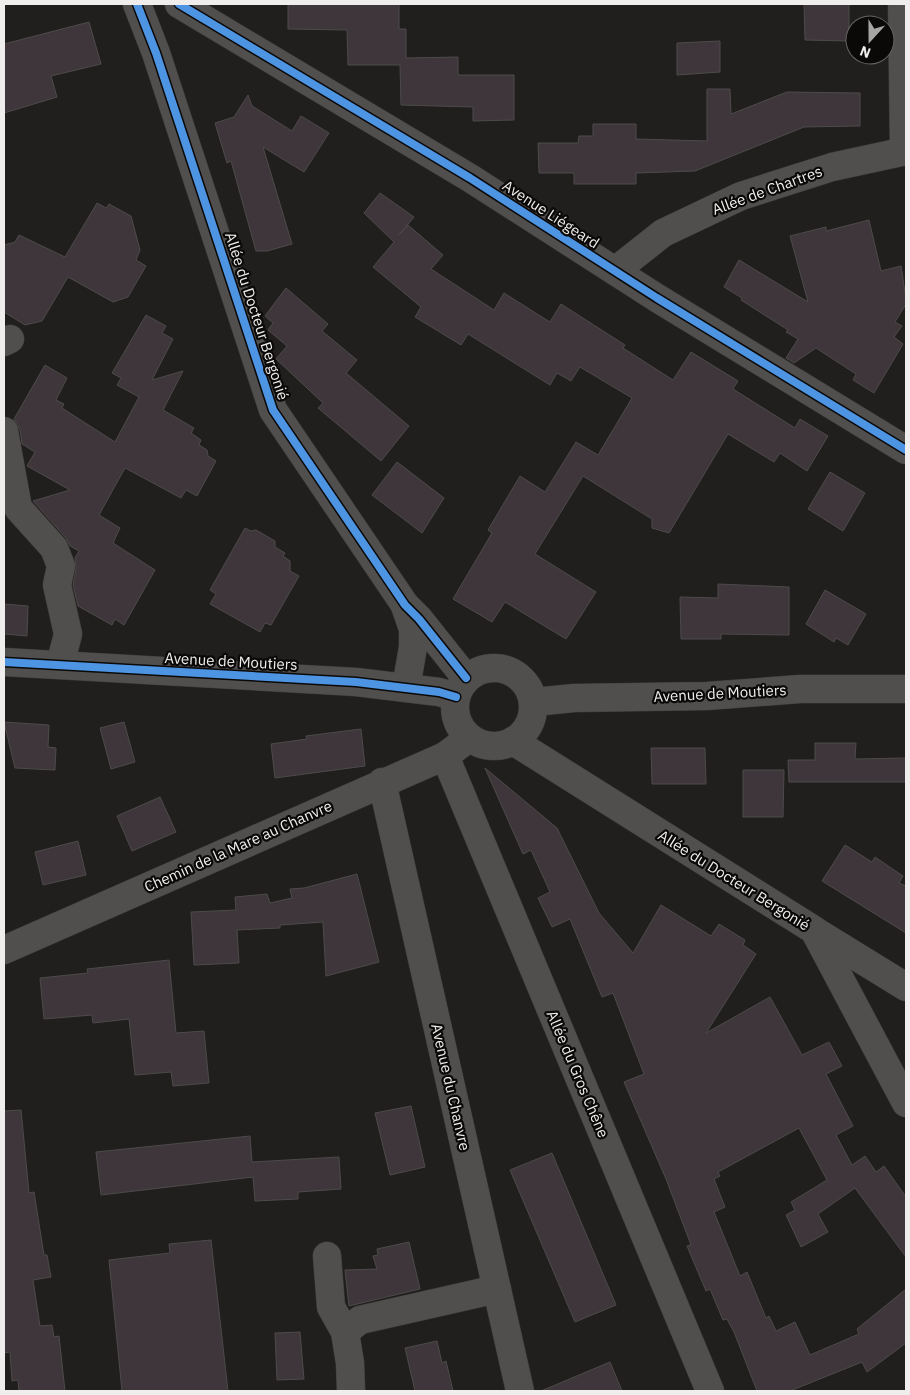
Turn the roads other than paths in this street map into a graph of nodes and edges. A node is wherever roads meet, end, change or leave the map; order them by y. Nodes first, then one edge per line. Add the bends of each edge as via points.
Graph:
1 (137, 4) edge
2 (179, 4) edge
3 (902, 4) edge
4 (905, 151) edge
5 (615, 271) junction
6 (4, 431) edge
7 (906, 450) edge
8 (405, 605) junction
9 (4, 662) edge
10 (60, 665) junction
11 (406, 688) junction
12 (461, 688) junction
13 (906, 689) edge
14 (534, 702) junction
15 (469, 738) junction
16 (513, 741) junction
17 (445, 756) junction
18 (382, 782) junction
19 (814, 930) junction
20 (4, 950) edge
21 (906, 986) edge
22 (906, 1103) edge
23 (327, 1256) dead end
24 (496, 1290) junction
25 (345, 1332) junction
26 (351, 1391) edge
27 (520, 1391) edge
28 (710, 1391) edge

1 - 8 street, Allée du Docteur Bergonié via 273,410
2 - 5 street, Avenue Liégeard via 470,178
3 - 4 street
4 - 5 street, Allée de Chartres via 832,167 741,196 663,233
5 - 7 street, Avenue Liégeard
6 - 10 street via 18,508 54,548 61,566 57,585 68,634
8 - 11 street, Allée du Docteur Bergonié via 413,629
8 - 12 street, Allée du Docteur Bergonié via 419,619
9 - 10 street, Avenue de Moutiers
10 - 11 street, Avenue de Moutiers via 356,682
11 - 12 street, Avenue de Moutiers via 439,692
12 - 14 street via 477,671 503,669 525,683
12 - 15 street via 454,711
13 - 14 street, Avenue de Moutiers via 800,689
14 - 16 street via 528,727
15 - 16 street via 491,746
15 - 17 street, Chemin de la Mare au Chanvre
16 - 19 street, Allée du Docteur Bergonié
17 - 18 street, Chemin de la Mare au Chanvre
17 - 28 street, Allée du Gros Chêne
18 - 20 street, Chemin de la Mare au Chanvre
18 - 24 street, Avenue du Chanvre
19 - 21 street
19 - 22 street, Allée du Docteur Bergonié
23 - 25 street via 331,1307
24 - 25 street via 360,1320
24 - 27 street, Avenue du Chanvre
25 - 26 street

